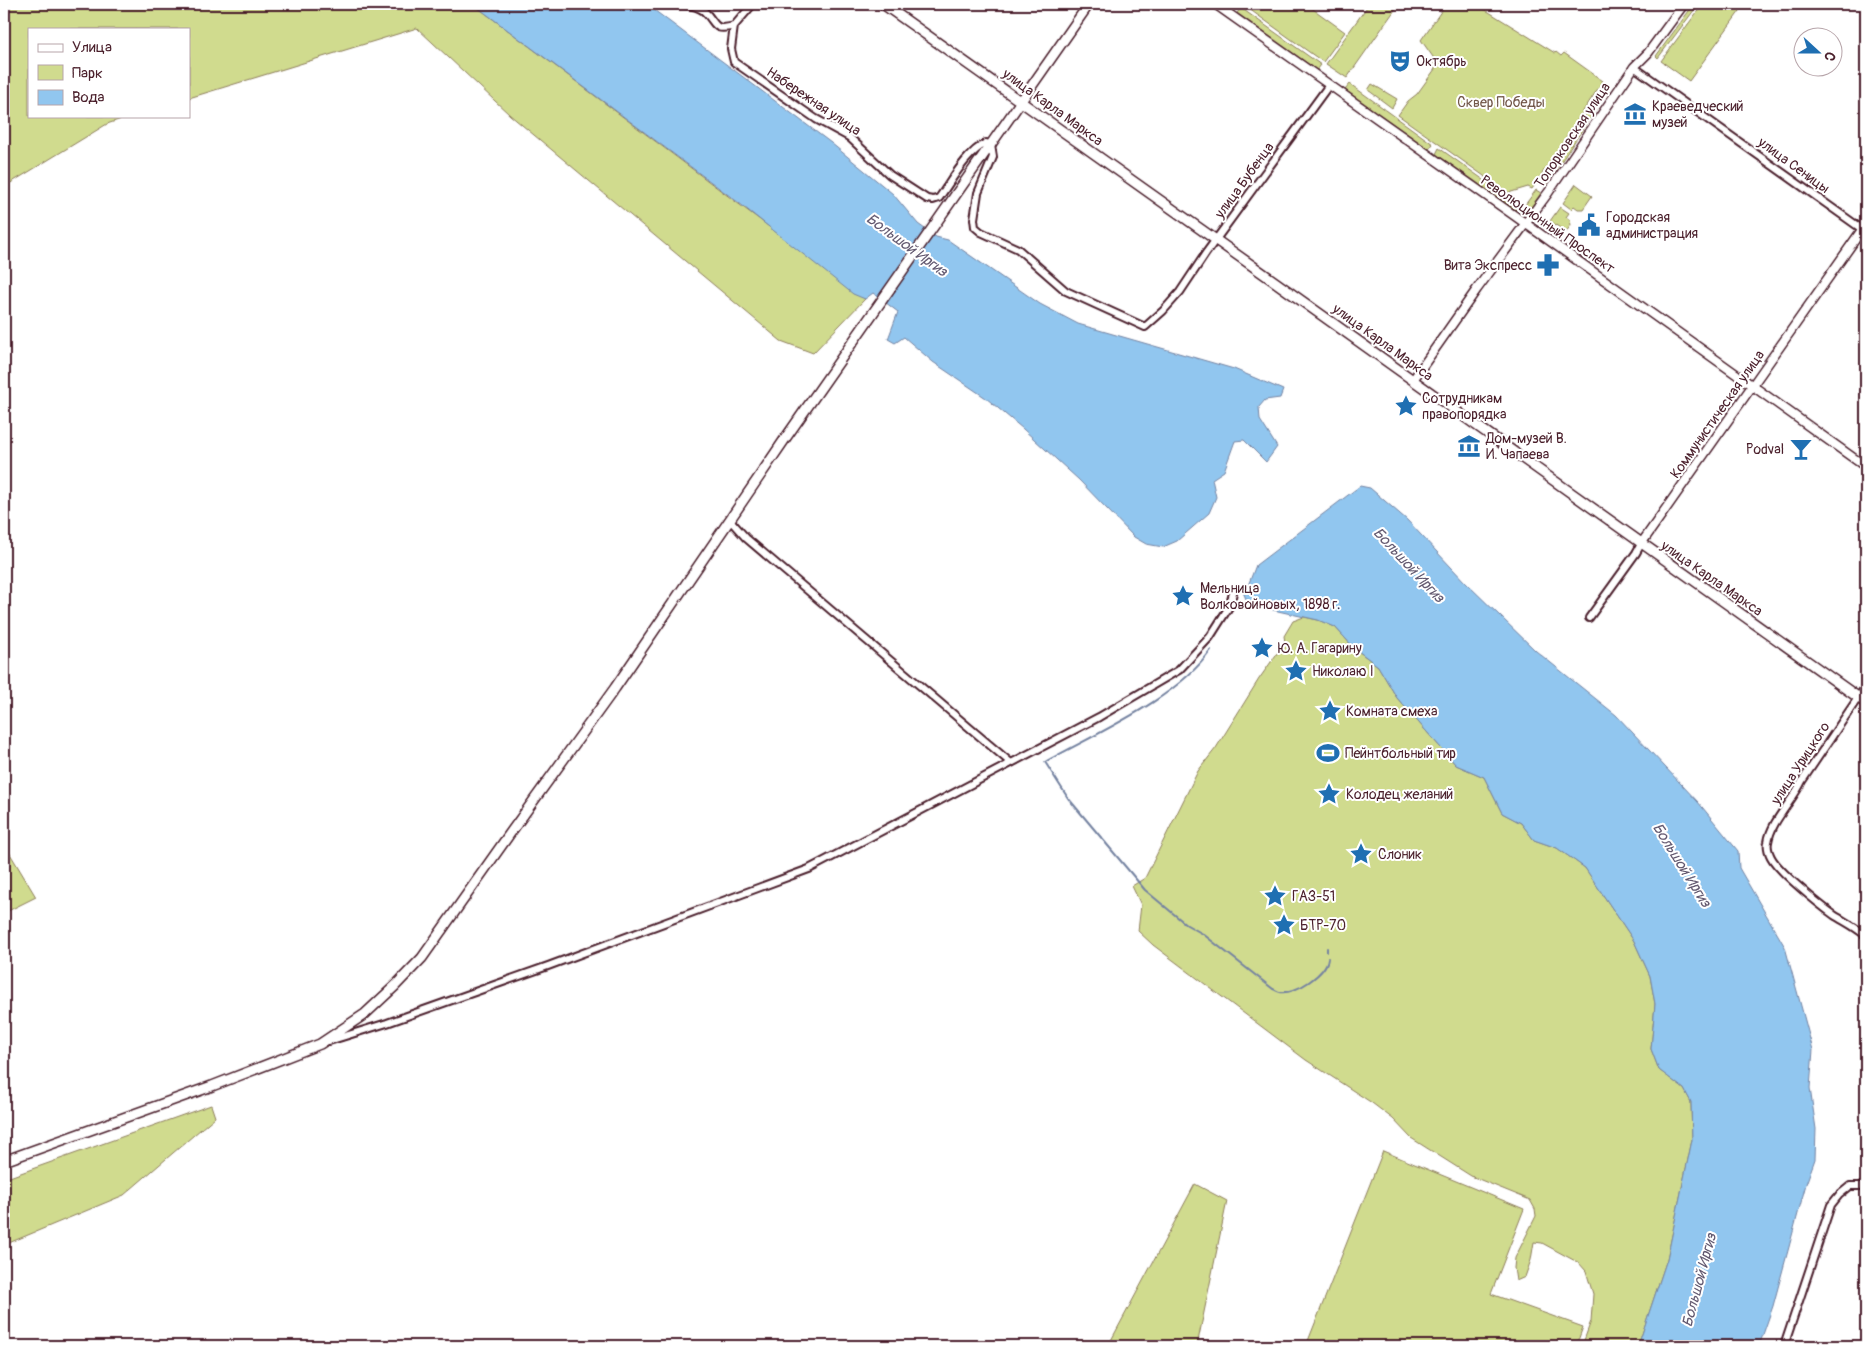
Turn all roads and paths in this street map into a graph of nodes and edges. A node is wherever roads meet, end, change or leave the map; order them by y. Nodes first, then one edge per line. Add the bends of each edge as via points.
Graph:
1 (684, 4) edge
2 (753, 4) edge
3 (883, 4) edge
4 (1089, 4) edge
5 (1215, 4) edge
6 (1684, 4) edge
7 (734, 26) junction
8 (1634, 67) junction
9 (1329, 85) junction
10 (1020, 101) junction
11 (991, 145) junction
12 (1526, 224) junction
13 (1865, 228) edge
14 (1216, 239) junction
15 (1413, 380) junction
16 (1752, 386) junction
17 (1866, 467) edge
18 (730, 520) junction
19 (1641, 544) junction
20 (1233, 593) dead end
21 (1589, 618) dead end
22 (1866, 686) edge
23 (1862, 700) edge
24 (1011, 763) junction
25 (1866, 936) edge
26 (320, 1044) junction
27 (1866, 1142) edge
28 (1866, 1158) edge
29 (4, 1161) edge
30 (1866, 1186) edge
31 (1784, 1346) edge

1 - 7 street via 703,10 714,26 722,29
2 - 7 street
3 - 10 main road, улица Карла Маркса
4 - 10 main road
5 - 9 street, Революционный Проспект
6 - 8 street, Топорковская улица
7 - 11 street, Набережная улица via 731,49 734,62 849,138 890,175 926,199 939,198 969,157 980,146
8 - 12 street, Топорковская улица
8 - 13 street, улица Сеницы
9 - 12 street, Революционный Проспект
9 - 14 street, улица Бубенца
10 - 11 main road
10 - 14 main road, улица Карла Маркса
11 - 14 street, улица Бубенца via 993,157 978,193 975,227 1018,249 1066,291 1145,327 1180,292
11 - 18 main road
12 - 15 street, Топорковская улица
12 - 16 street, Революционный Проспект
13 - 16 street, Коммунистическая улица
14 - 15 main road, улица Карла Маркса
15 - 19 main road, улица Карла Маркса
16 - 17 street, Революционный Проспект
16 - 19 street, Коммунистическая улица
18 - 24 street via 746,538
18 - 26 main road via 615,688 422,958 365,1014
19 - 21 street, Коммунистическая улица
19 - 23 main road, улица Карла Маркса
20 - 24 street via 1229,607 1210,637 1179,670
22 - 23 street, улица Урицкого
23 - 25 street, улица Урицкого via 1802,781 1768,842 1771,858 1783,872 1832,914
24 - 26 street via 809,870 548,966
26 - 29 main road
27 - 28 street
30 - 31 street via 1850,1186 1831,1205

